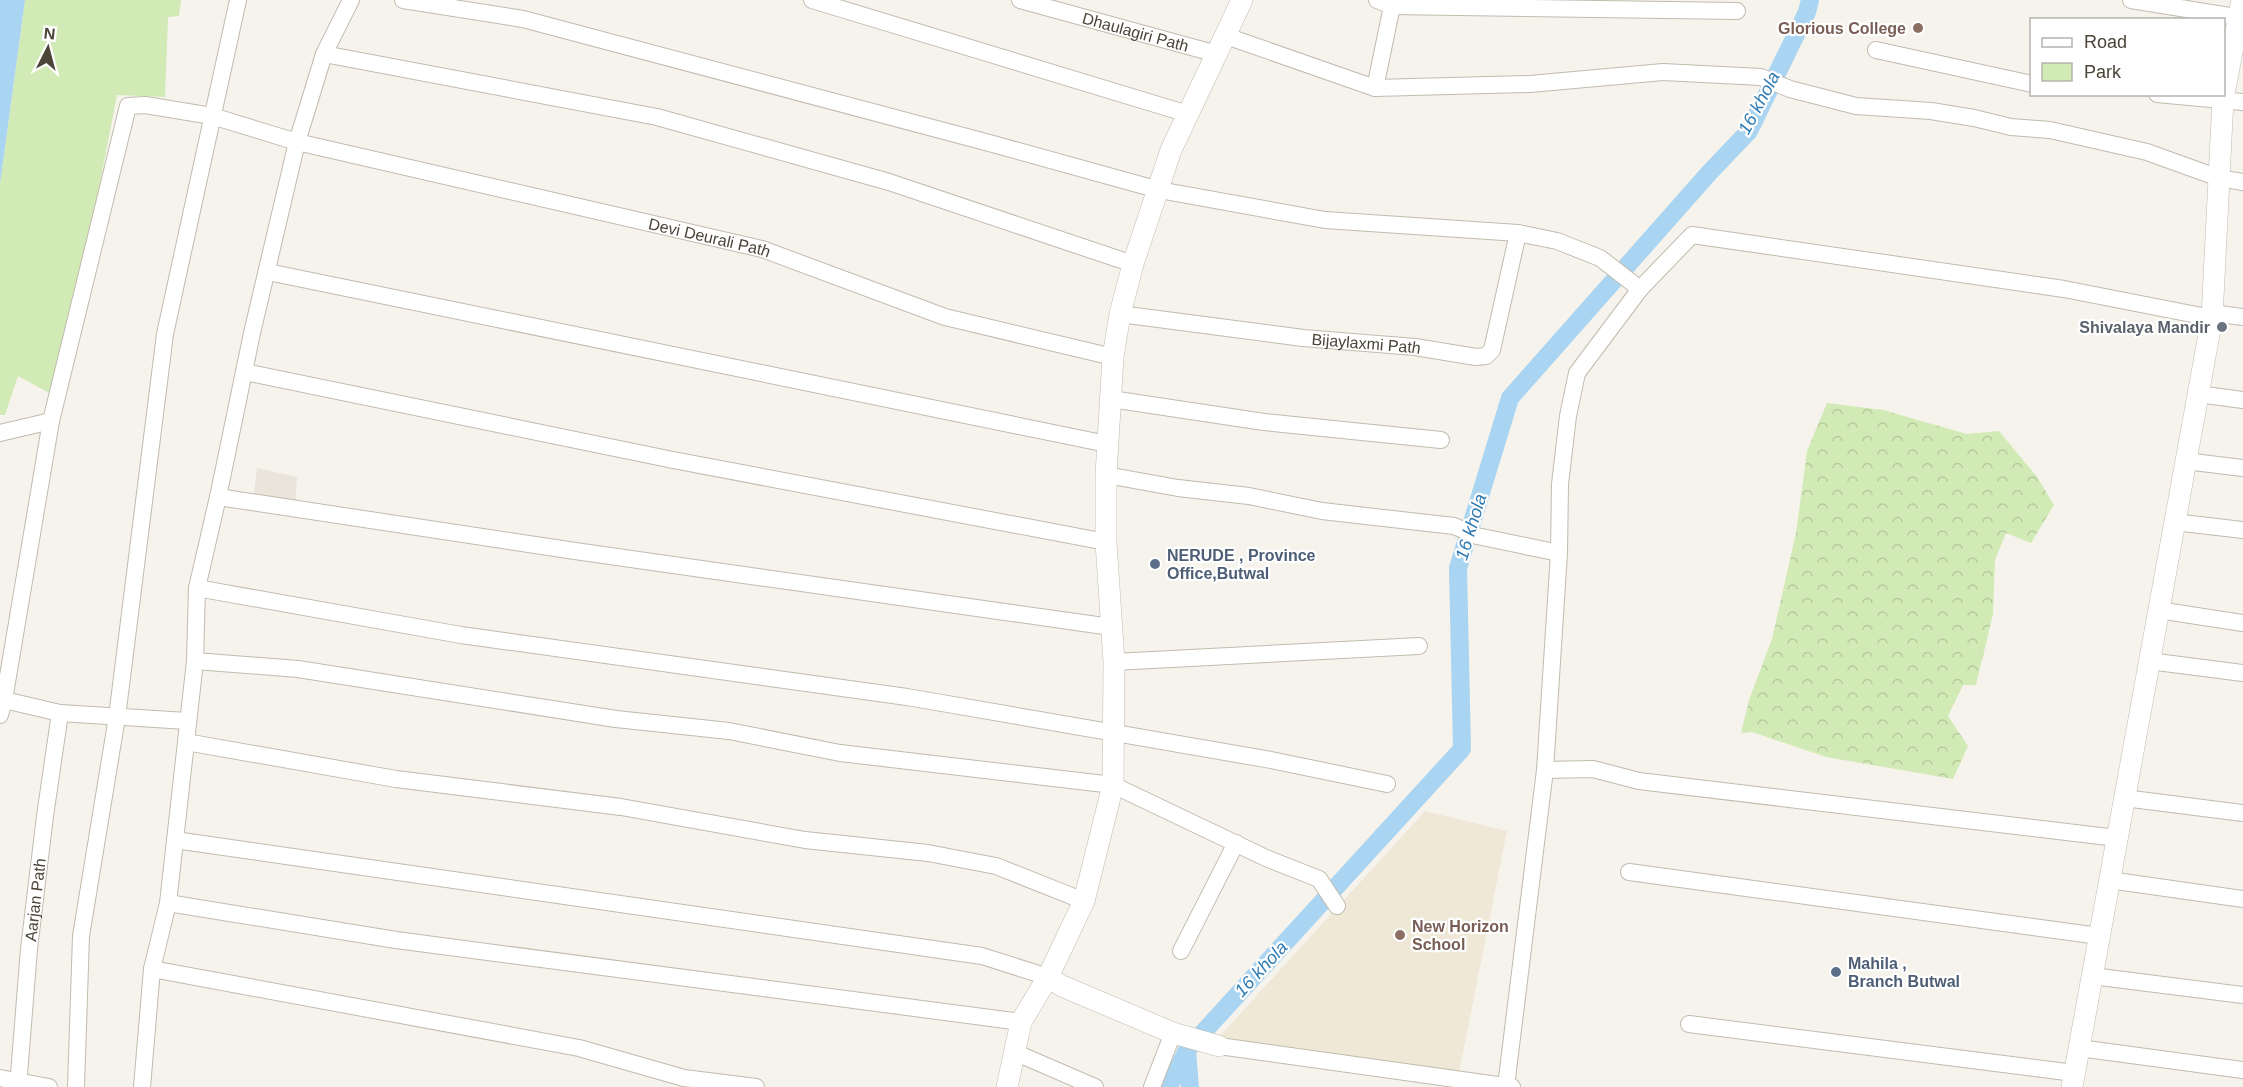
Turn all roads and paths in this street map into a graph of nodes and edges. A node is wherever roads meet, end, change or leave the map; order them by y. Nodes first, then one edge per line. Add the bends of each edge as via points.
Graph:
1 (238, 0) edge
2 (351, 0) edge
3 (403, 0) edge
4 (812, 0) edge
5 (1020, 0) edge
6 (1242, 0) edge
7 (2131, 0) edge
8 (1384, 3) edge
9 (1737, 11) dead end
10 (2241, 12) edge
11 (1221, 45) junction
12 (1876, 50) dead end
13 (324, 54) junction
14 (2030, 84) edge
15 (1375, 88) junction
16 (2179, 96) edge
17 (2233, 101) edge
18 (1188, 114) junction
19 (212, 116) junction
20 (297, 142) junction
21 (2219, 178) junction
22 (2243, 182) edge
23 (1159, 190) junction
24 (1518, 233) junction
25 (1132, 264) junction
26 (268, 272) junction
27 (1640, 289) junction
28 (1120, 314) junction
29 (2212, 316) junction
30 (2243, 317) edge
31 (1113, 357) junction
32 (245, 372) junction
33 (2198, 394) junction
34 (1111, 399) junction
35 (2243, 400) edge
36 (51, 421) junction
37 (0, 433) edge
38 (1441, 440) dead end
39 (1107, 444) junction
40 (2185, 461) junction
41 (2243, 468) edge
42 (1106, 475) junction
43 (218, 497) junction
44 (2174, 522) junction
45 (2243, 530) edge
46 (1106, 542) junction
47 (1559, 553) junction
48 (197, 588) junction
49 (2158, 610) junction
50 (2243, 623) edge
51 (1111, 627) junction
52 (1419, 646) dead end
53 (195, 661) junction
54 (2149, 661) junction
55 (1114, 662) junction
56 (2243, 673) edge
57 (1, 705) edge
58 (60, 713) junction
59 (117, 717) junction
60 (187, 721) junction
61 (1113, 732) junction
62 (186, 742) junction
63 (1545, 770) junction
64 (1113, 784) junction
65 (1388, 784) dead end
66 (2124, 798) junction
67 (2243, 813) edge
68 (2117, 838) junction
69 (175, 840) junction
70 (1236, 843) junction
71 (1629, 872) dead end
72 (2109, 880) junction
73 (2243, 899) edge
74 (1084, 901) junction
75 (168, 903) junction
76 (1337, 906) dead end
77 (2099, 936) junction
78 (1181, 951) dead end
79 (152, 969) junction
80 (1048, 976) junction
81 (2092, 976) junction
82 (2243, 995) edge
83 (1021, 1022) junction
84 (1689, 1024) dead end
85 (1179, 1035) junction
86 (1219, 1046) joint
87 (2079, 1048) junction
88 (1014, 1052) junction
89 (2243, 1070) edge
90 (0, 1078) edge
91 (2073, 1080) edge
92 (18, 1084) edge
93 (1506, 1086) edge
94 (49, 1087) edge
95 (76, 1087) edge
96 (142, 1087) edge
97 (756, 1087) edge
98 (1007, 1087) edge
99 (1095, 1087) edge
100 (1152, 1087) edge
101 (1512, 1087) edge

1 - 19 street
2 - 13 street
3 - 23 street via 523,19
4 - 18 street
5 - 11 street, Dhaulagiri Path
6 - 11 street
7 - 10 street
8 - 9 street
8 - 15 street
10 - 17 street
11 - 15 street, Dhaulagiri Path
11 - 18 street
12 - 14 street
13 - 20 street
13 - 25 street via 657,117 889,182
15 - 21 street via 1530,84 1663,72 1761,77 1790,89 1856,106 1931,111 2011,127 2050,130 2147,152
16 - 17 street
17 - 21 street
18 - 23 street via 1171,150
19 - 20 street, Devi Deurali Path
19 - 36 street, Devi Deurali Path via 145,105 128,106
19 - 59 street via 165,334
20 - 26 street
20 - 31 street, Devi Deurali Path via 762,249 945,317
21 - 22 street
21 - 29 street
23 - 24 street via 1325,220
23 - 25 street
24 - 27 street via 1557,241 1600,258
24 - 28 street, Bijaylaxmi Path via 1492,350 1486,356
25 - 28 street
26 - 32 street
26 - 39 street
27 - 29 street via 1692,235 2064,289
27 - 47 street via 1576,373 1560,484
28 - 31 street
29 - 30 street
29 - 33 street
31 - 34 street
32 - 43 street
32 - 46 street via 673,460
33 - 35 street
33 - 40 street
34 - 38 street via 1264,422
34 - 39 street
36 - 37 street
36 - 57 street
39 - 42 street
40 - 41 street
40 - 44 street
42 - 46 street
42 - 47 street via 1322,511 1454,526 1478,536
43 - 48 street
43 - 51 street
44 - 45 street
44 - 49 street
46 - 51 street
47 - 63 street
48 - 53 street
48 - 61 street via 461,635 907,697
49 - 50 street
49 - 54 street
51 - 55 street
52 - 55 street
53 - 60 street
53 - 64 street via 298,669 616,719 729,731 840,753
54 - 56 street
54 - 66 street
55 - 61 street
57 - 58 street
58 - 59 street
58 - 92 street, Aarjan Path via 29,949
59 - 60 street
59 - 95 street via 81,936
60 - 62 street
61 - 64 street
61 - 65 street
62 - 69 street
62 - 74 street via 396,779 621,807 805,840 928,853 996,866
63 - 68 street via 1593,769 1640,781
63 - 93 street
64 - 70 street
64 - 74 street
66 - 67 street
66 - 68 street
68 - 72 street
69 - 75 street
69 - 80 street via 982,956
70 - 76 street via 1319,879
70 - 78 street
71 - 77 street
72 - 73 street
72 - 77 street
74 - 80 street
75 - 79 street
75 - 83 street via 396,940
77 - 81 street
79 - 96 street
79 - 97 street via 579,1048 684,1078
80 - 83 street
80 - 85 street via 1062,986
81 - 82 street
81 - 87 street
83 - 88 street
84 - 91 street
85 - 86 street
85 - 100 street
86 - 93 street
87 - 89 street
87 - 91 street
88 - 98 street
88 - 99 street
90 - 92 street
92 - 94 street
93 - 101 street

